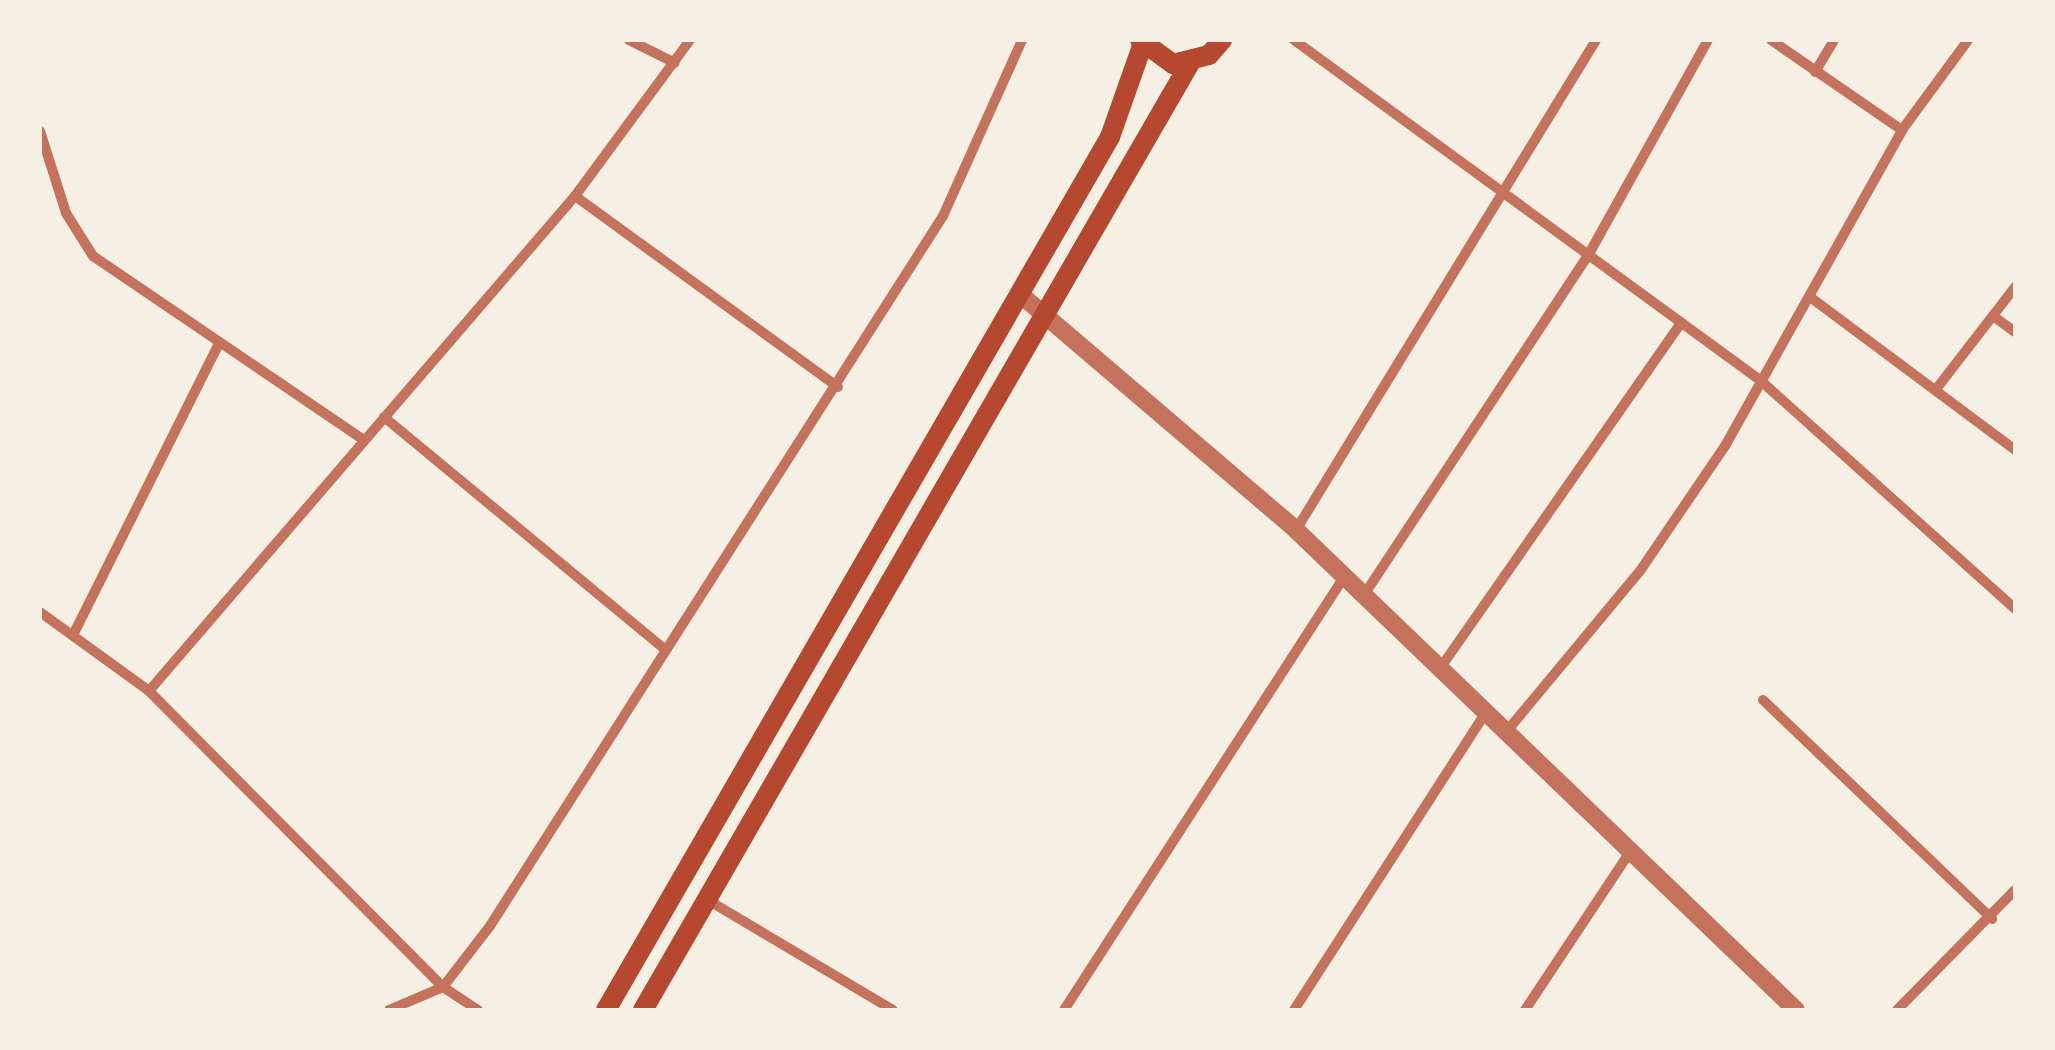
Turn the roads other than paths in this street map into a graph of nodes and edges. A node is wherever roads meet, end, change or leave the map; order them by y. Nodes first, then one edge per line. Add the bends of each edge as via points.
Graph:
1 (628, 40) edge
2 (690, 40) edge
3 (1022, 40) edge
4 (1222, 40) edge
5 (1294, 40) edge
6 (1596, 40) edge
7 (1708, 40) edge
8 (1772, 40) edge
9 (1834, 40) edge
10 (1968, 40) edge
11 (1141, 43) edge
12 (675, 62) junction
13 (1190, 64) junction
14 (1815, 72) junction
15 (1902, 130) junction
16 (40, 131) edge
17 (1502, 195) junction
18 (575, 196) junction
19 (1590, 252) junction
20 (2015, 288) edge
21 (1020, 294) junction
22 (1810, 296) junction
23 (1046, 315) junction
24 (1993, 316) junction
25 (1680, 324) junction
26 (2015, 332) edge
27 (218, 345) junction
28 (1760, 380) junction
29 (838, 387) junction
30 (1936, 388) junction
31 (384, 417) junction
32 (362, 438) junction
33 (2015, 450) edge
34 (1296, 530) junction
35 (1344, 577) junction
36 (1364, 595) junction
37 (2015, 609) edge
38 (40, 612) edge
39 (73, 635) junction
40 (663, 648) junction
41 (1442, 668) junction
42 (148, 691) junction
43 (1762, 700) dead end
44 (1486, 712) junction
45 (1507, 731) junction
46 (1628, 855) junction
47 (2015, 890) edge
48 (706, 899) junction
49 (1992, 919) junction
50 (443, 986) junction
51 (389, 1010) edge
52 (478, 1010) edge
53 (606, 1010) edge
54 (643, 1010) edge
55 (893, 1010) edge
56 (1064, 1010) edge
57 (1294, 1010) edge
58 (1526, 1010) edge
59 (1796, 1010) edge
60 (1897, 1010) edge

1 - 12 street
2 - 12 street
3 - 29 street via 942,216
4 - 13 main road
5 - 17 street
6 - 17 street
7 - 19 street
8 - 14 street
9 - 14 street
10 - 15 street
11 - 13 main road via 1158,59
11 - 21 main road via 1110,137
12 - 18 street
13 - 23 main road
14 - 15 street
15 - 22 street
16 - 27 street via 66,213 93,256
17 - 19 street
17 - 34 street
18 - 29 street
18 - 31 street
19 - 25 street
19 - 36 street
20 - 24 street
21 - 23 street
21 - 53 main road
22 - 28 street
22 - 30 street
23 - 34 street
23 - 48 main road
24 - 26 street
24 - 30 street
25 - 28 street
25 - 41 street
27 - 32 street
27 - 39 street
28 - 37 street
28 - 45 street via 1640,571
29 - 40 street
30 - 33 street
31 - 32 street
31 - 40 street
32 - 42 street
34 - 35 street
35 - 36 street
35 - 56 street
36 - 41 street
38 - 39 street
39 - 42 street
40 - 50 street
41 - 44 street
42 - 50 street
43 - 49 street
44 - 45 street
44 - 57 street
45 - 46 street
46 - 58 street
46 - 59 street
47 - 49 street
48 - 54 main road
48 - 55 street
49 - 60 street
50 - 51 street
50 - 52 street

